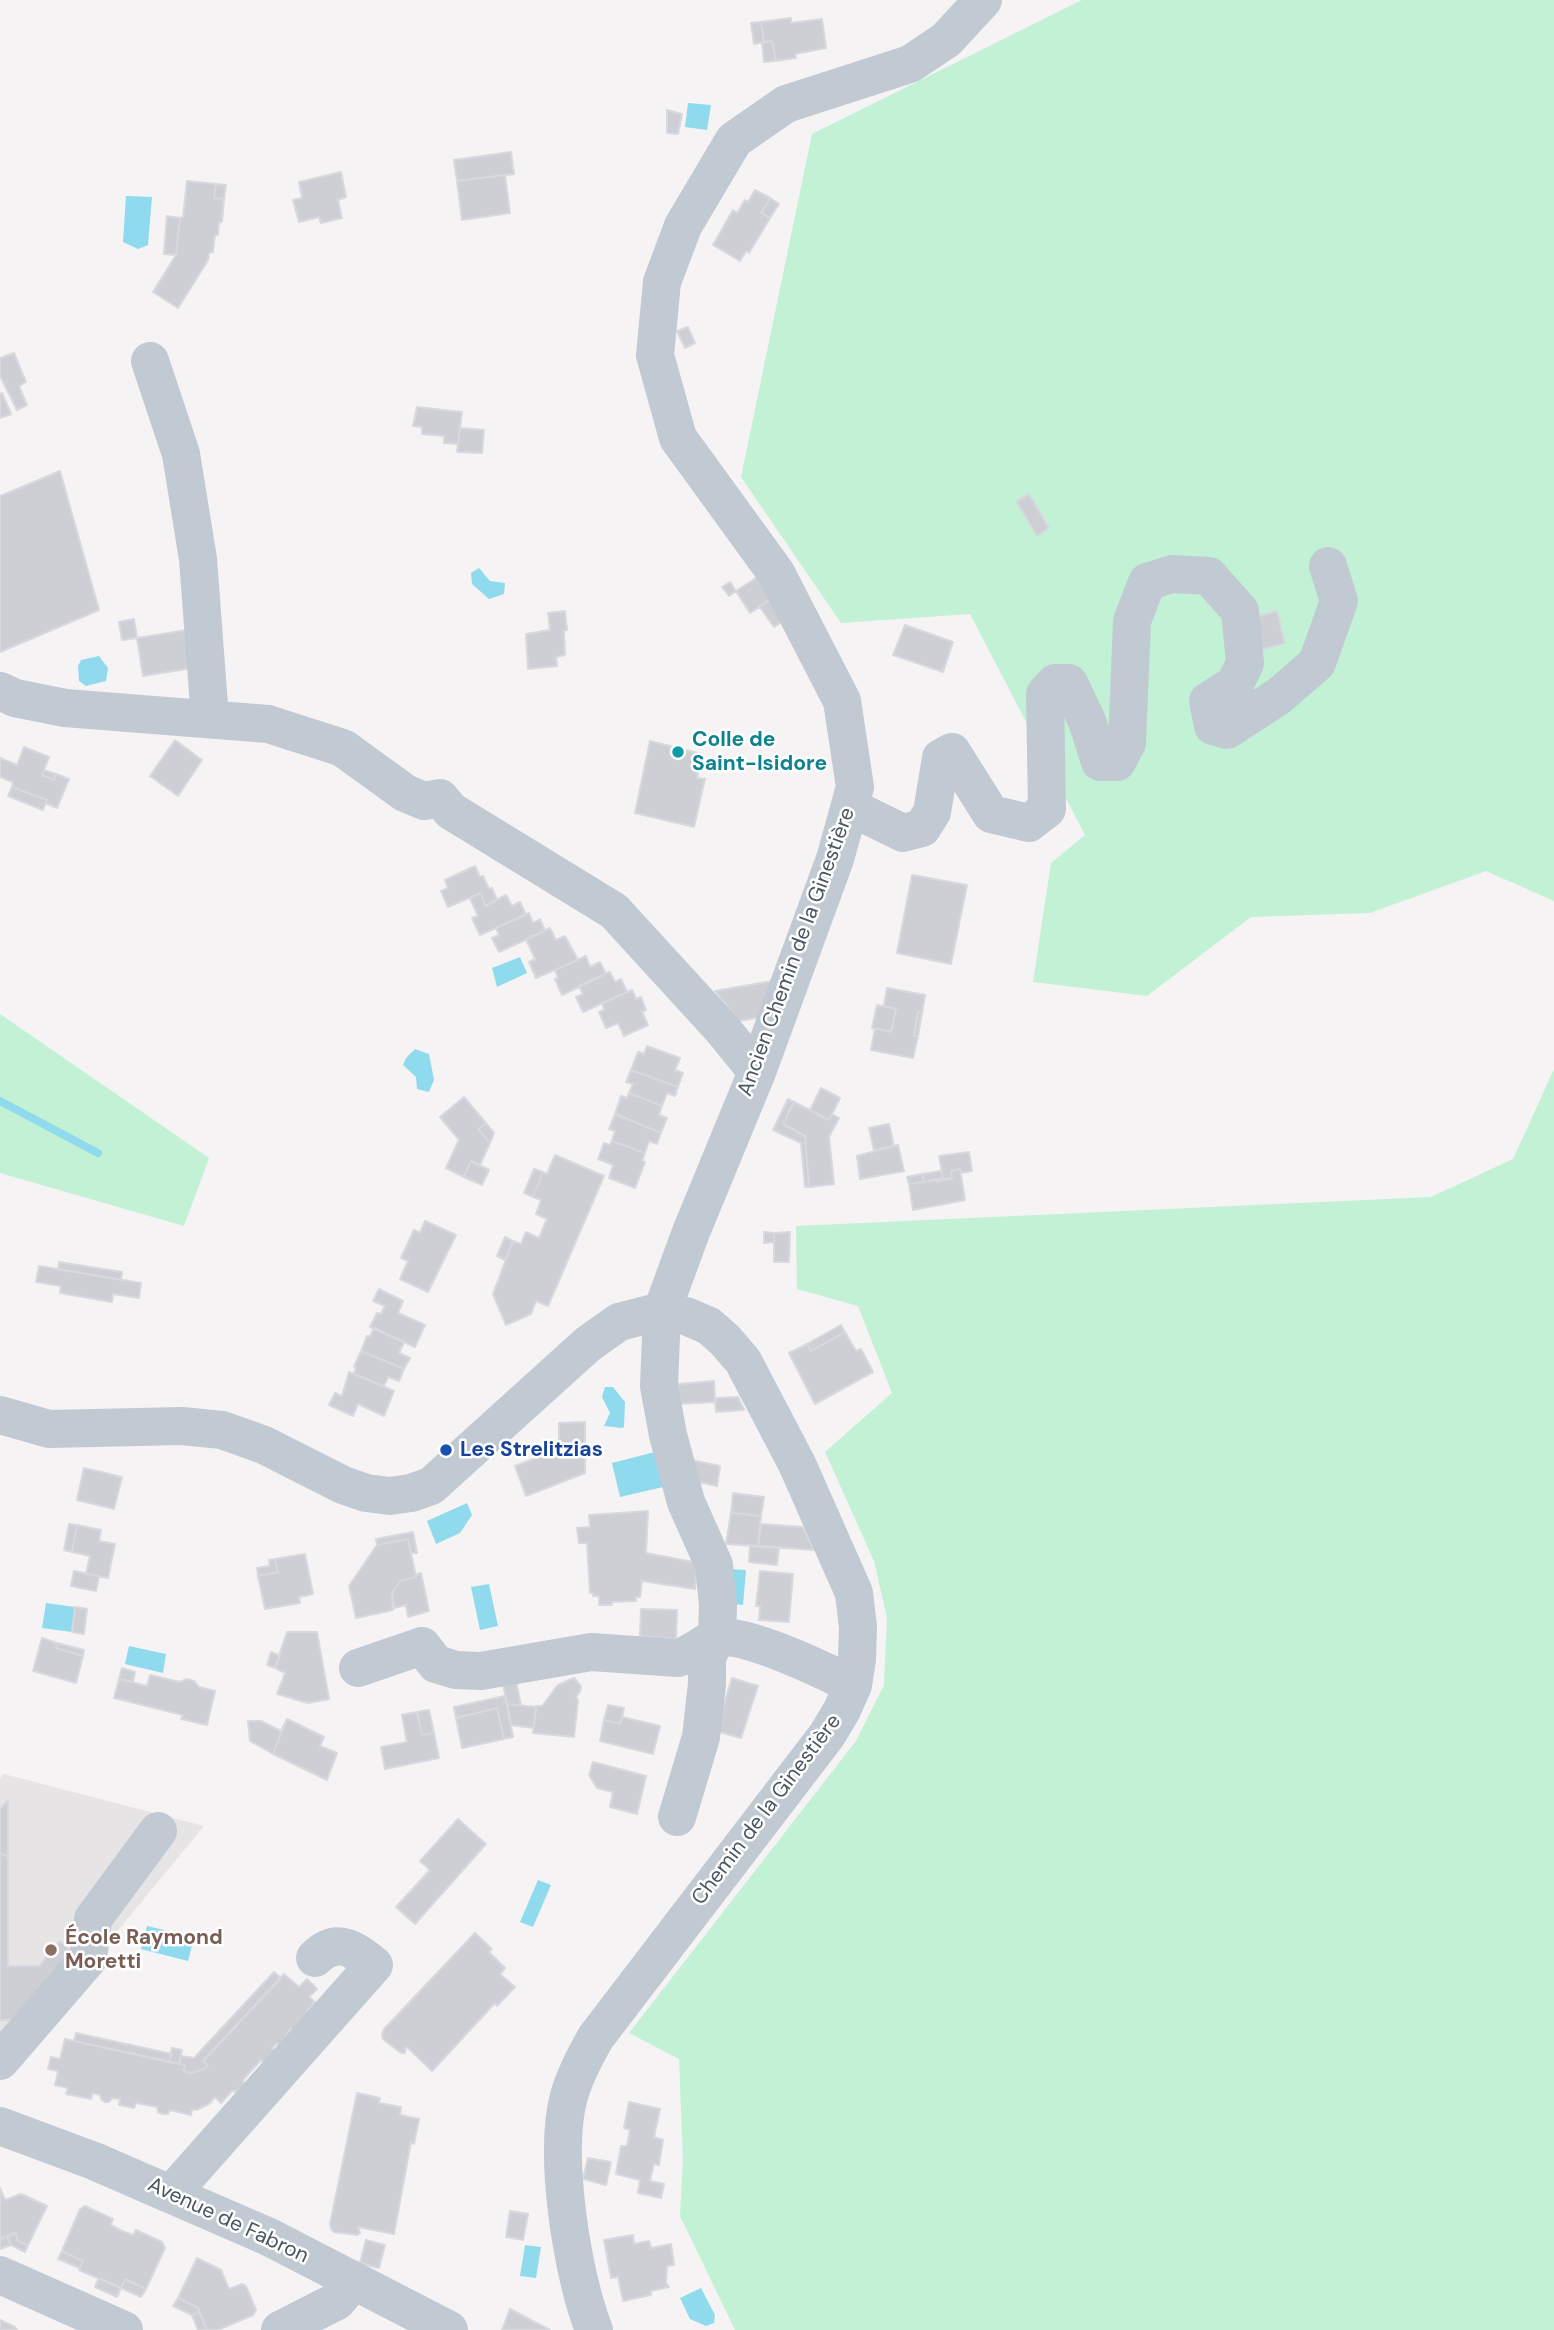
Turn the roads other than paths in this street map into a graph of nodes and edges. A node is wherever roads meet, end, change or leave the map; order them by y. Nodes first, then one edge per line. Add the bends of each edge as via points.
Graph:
1 (983, 0) edge
2 (150, 361) dead end
3 (1328, 566) dead end
4 (0, 691) edge
5 (210, 719) junction
6 (850, 807) junction
7 (757, 1072) junction
8 (662, 1311) junction
9 (0, 1415) edge
10 (717, 1638) junction
11 (358, 1668) dead end
12 (853, 1685) junction
13 (677, 1817) dead end
14 (158, 1831) dead end
15 (315, 1958) dead end
16 (0, 2060) edge
17 (0, 2126) edge
18 (172, 2193) junction
19 (0, 2275) edge
20 (353, 2282) junction
21 (293, 2323) edge
22 (124, 2330) edge
23 (449, 2330) edge
24 (594, 2330) edge

1 - 6 street, Ancien Chemin de la Ginestière via 946,40 910,64 786,104 734,140 683,226 662,282 655,355 678,438 776,573 842,701 855,788
2 - 5 street via 181,454 198,559
3 - 6 street via 1339,601 1317,663 1279,696 1227,730 1213,726 1208,701 1235,684 1245,663 1240,611 1209,576 1172,574 1147,582 1132,621 1127,743 1117,762 1100,762 1069,683 1055,683 1045,694 1047,808 1029,823 991,814 952,752 941,758 932,812 922,828 903,833
4 - 5 street via 65,708
5 - 7 street via 268,724 343,748 405,793 424,801 440,798 451,811 614,911
6 - 7 street, Ancien Chemin de la Ginestière
7 - 8 street, Ancien Chemin de la Ginestière
8 - 9 street via 619,1322 588,1344 431,1486 411,1493 366,1493 222,1430 182,1426 49,1429
8 - 10 street, Ancien Chemin de la Ginestière via 659,1386 687,1502 714,1565
8 - 12 street, Chemin de la Ginestière via 709,1326 726,1340 743,1362 797,1464 854,1593 858,1627
10 - 11 street via 678,1658 591,1652 481,1671 456,1670 436,1664 422,1646
10 - 12 street via 754,1643
10 - 13 street, Ancien Chemin de la Ginestière via 707,1657 701,1737
12 - 24 street, Chemin de la Ginestière via 827,1735 596,2037 579,2066 563,2133 564,2178 579,2276
14 - 16 street via 93,1919 88,1959
15 - 18 street via 324,1949 339,1946 354,1949 374,1965
17 - 18 street, Avenue de Fabron
18 - 20 street, Avenue de Fabron
19 - 22 street
20 - 21 street via 337,2301
20 - 23 street, Avenue de Fabron

